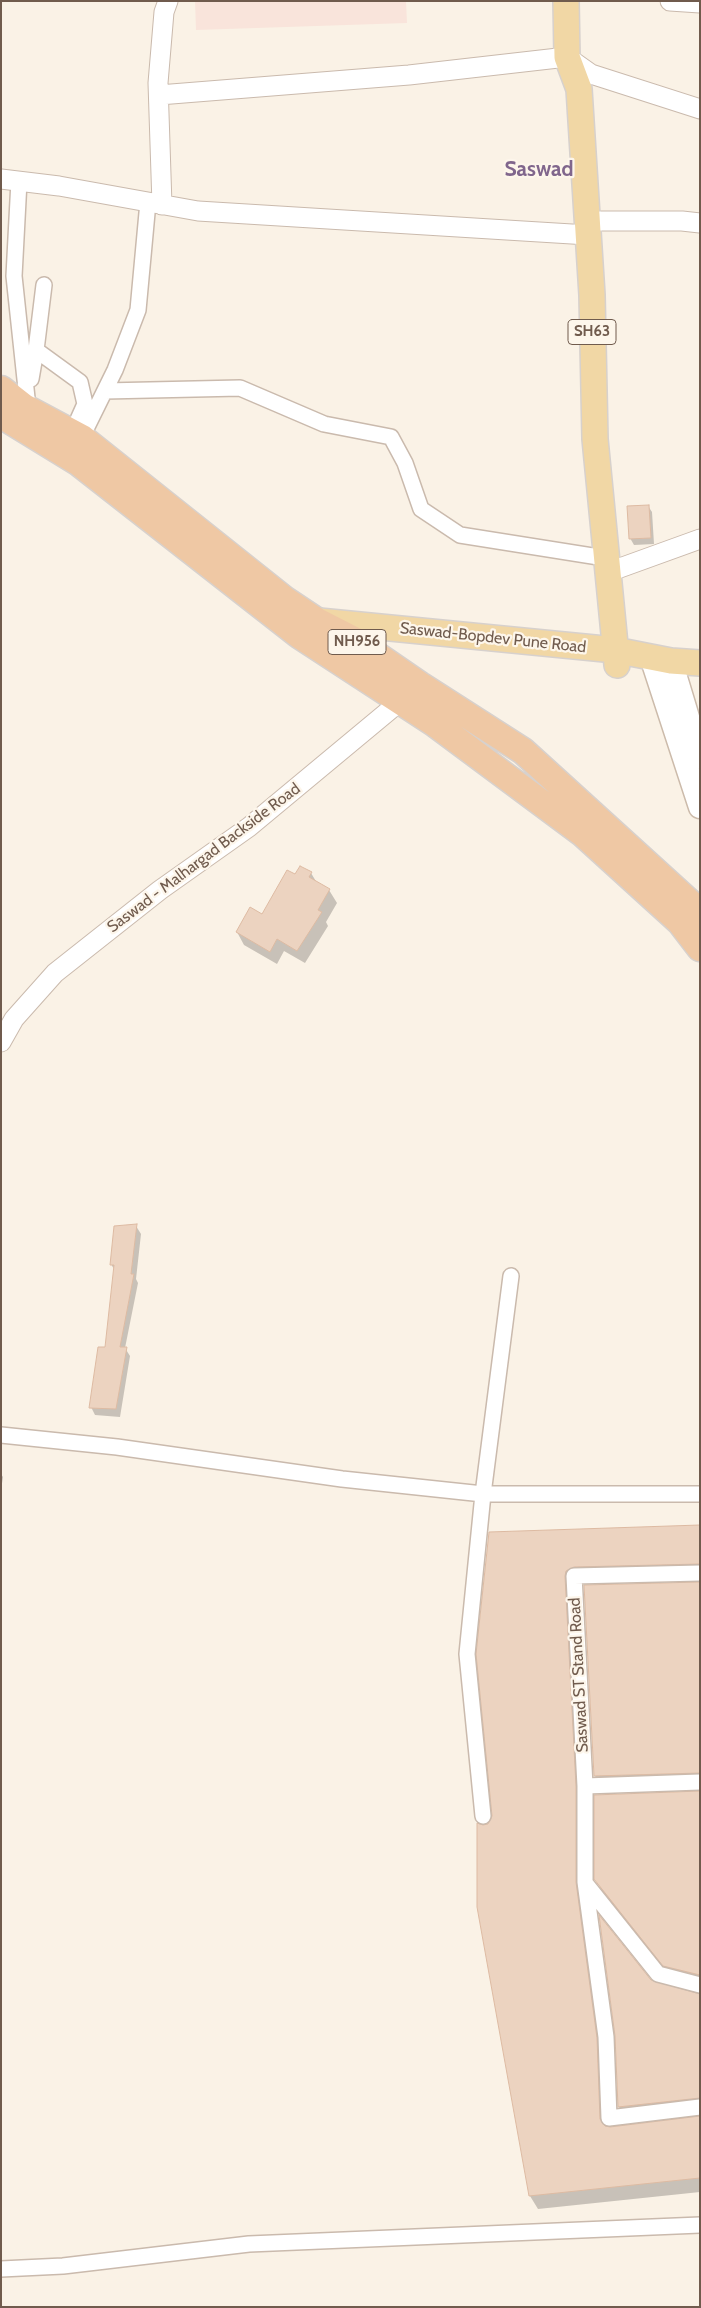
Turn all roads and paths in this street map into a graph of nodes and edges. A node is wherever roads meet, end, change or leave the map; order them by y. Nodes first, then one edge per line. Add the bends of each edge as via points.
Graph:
1 (168, 1) edge
2 (566, 1) edge
3 (670, 1) edge
4 (700, 3) edge
5 (567, 57) junction
6 (158, 95) junction
7 (700, 109) edge
8 (10, 180) edge
9 (155, 204) junction
10 (700, 223) edge
11 (588, 228) junction
12 (44, 285) dead end
13 (36, 350) junction
14 (1, 389) edge
15 (105, 391) junction
16 (12, 413) edge
17 (75, 443) junction
18 (700, 539) edge
19 (606, 565) junction
20 (299, 625) junction
21 (356, 641) junction
22 (616, 657) junction
23 (700, 663) edge
24 (663, 667) junction
25 (700, 678) edge
26 (420, 685) junction
27 (400, 702) junction
28 (700, 757) edge
29 (700, 807) edge
30 (690, 917) edge
31 (700, 948) edge
32 (1, 1042) edge
33 (511, 1276) dead end
34 (1, 1435) edge
35 (483, 1494) junction
36 (700, 1494) edge
37 (700, 1573) edge
38 (700, 1782) edge
39 (585, 1786) junction
40 (483, 1816) dead end
41 (585, 1882) junction
42 (700, 1985) edge
43 (700, 2107) edge
44 (700, 2225) edge
45 (1, 2269) edge

1 - 6 street via 164,12
2 - 5 main road, SH63
3 - 4 street
5 - 6 street via 409,75
5 - 7 street via 591,74
5 - 11 main road, SH63 via 579,88
6 - 9 street
8 - 9 street
8 - 16 street via 14,276
9 - 11 street via 247,214
9 - 15 street via 138,310
10 - 11 street via 682,221
11 - 19 main road, SH63 via 595,438
12 - 13 street
13 - 16 street
13 - 17 street via 80,382 85,404
14 - 16 highway, NH956
15 - 17 street
15 - 19 street via 240,388 324,424 391,437 405,463 421,509 460,535
16 - 17 highway, NH956
17 - 20 highway, NH956
17 - 20 highway, NH956 via 277,592
18 - 19 street
19 - 22 main road, SH63
20 - 21 highway, NH956
20 - 22 main road, Saswad-Bopdev Pune Road
20 - 27 highway, NH956
21 - 22 main road, Saswad-Bopdev Pune Road
21 - 26 highway, NH956
22 - 24 main road
23 - 24 main road
24 - 25 main road
24 - 28 main road
24 - 29 main road
26 - 27 street, Saswad - Malhargad Backside Road
26 - 30 highway, NH956 via 523,751
27 - 30 highway, NH956 via 434,723
27 - 32 street, Saswad - Malhargad Backside Road via 249,827 160,890 55,973 14,1020
30 - 31 highway
33 - 35 street
34 - 35 street
35 - 36 street
35 - 40 street via 467,1654
37 - 39 street, Saswad ST Stand Road via 574,1576
38 - 39 street
39 - 41 street
41 - 42 street via 658,1974
41 - 43 street via 606,2037 609,2118
44 - 45 street via 249,2244 63,2266

